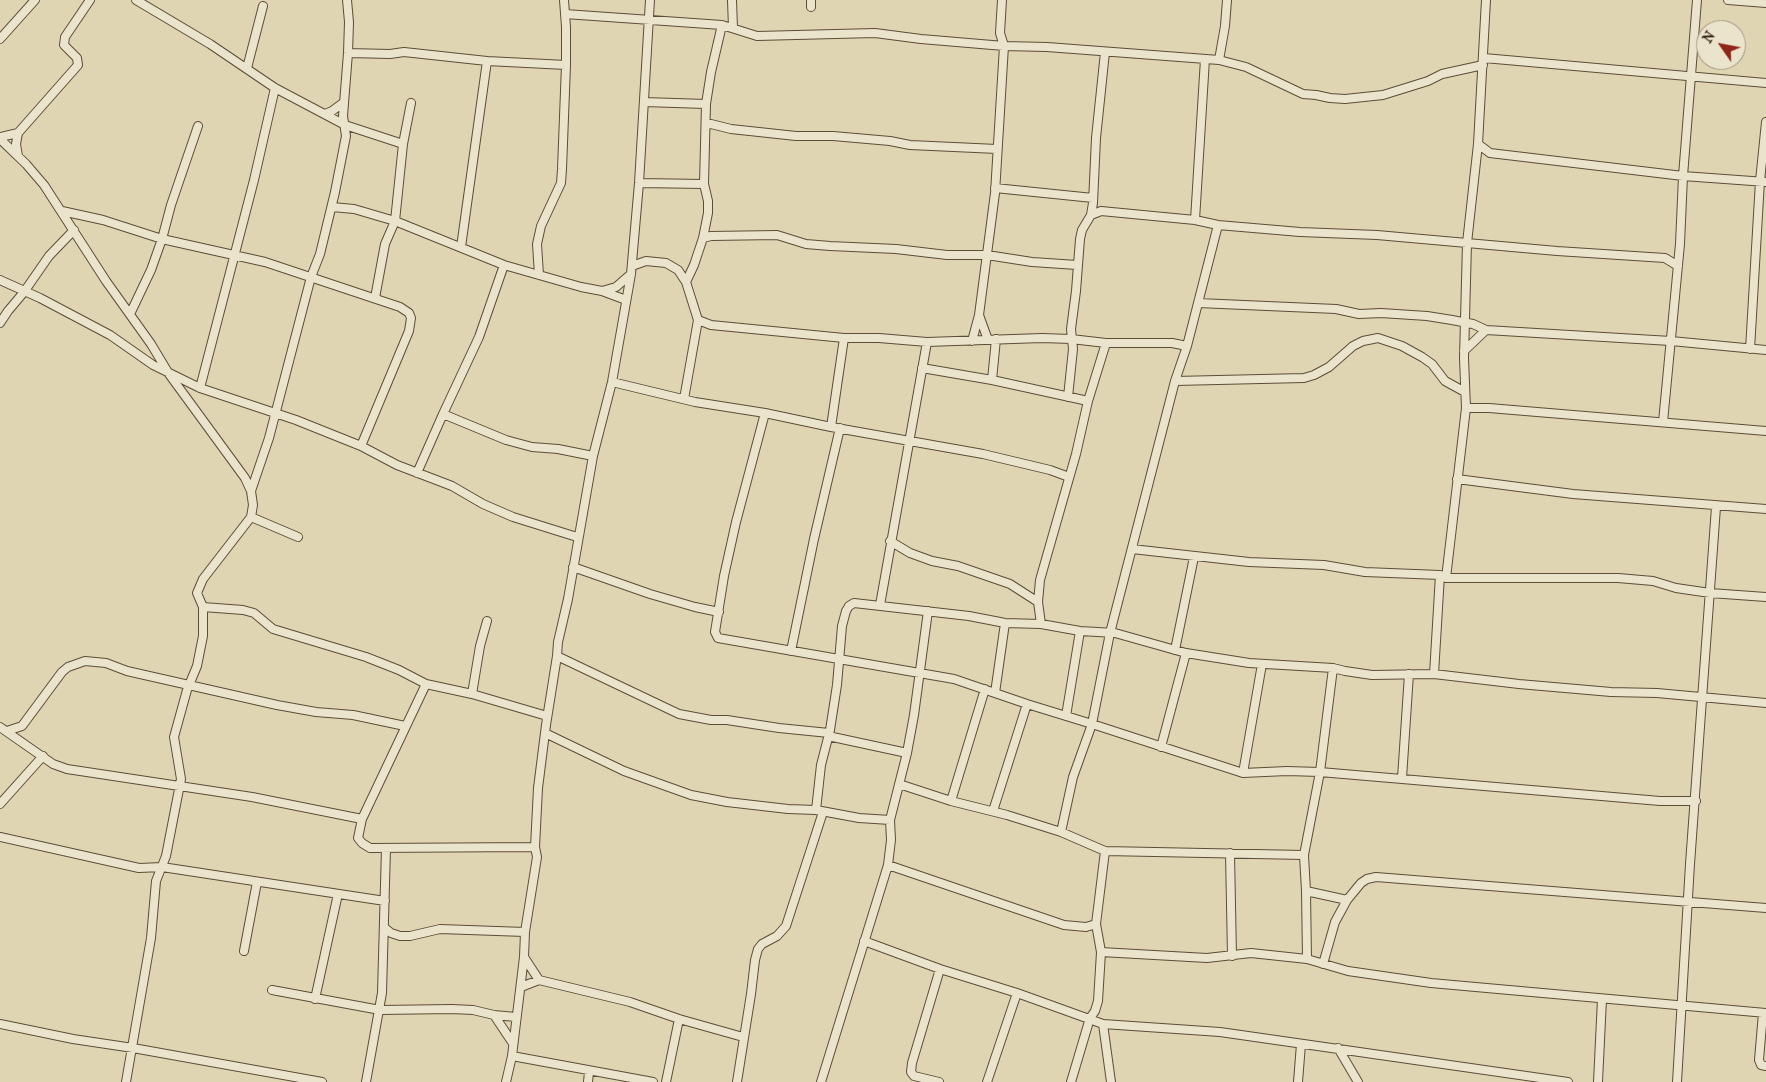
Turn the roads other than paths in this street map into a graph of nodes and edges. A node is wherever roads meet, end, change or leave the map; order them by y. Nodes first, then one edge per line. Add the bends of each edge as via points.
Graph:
1 (35, 0) edge
2 (90, 0) edge
3 (136, 0) edge
4 (347, 0) edge
5 (564, 0) edge
6 (650, 0) edge
7 (732, 0) edge
8 (1002, 0) edge
9 (1227, 0) edge
10 (1486, 0) edge
11 (1697, 0) edge
12 (1728, 0) edge
13 (1766, 4) edge
14 (263, 6) dead end
15 (565, 14) junction
16 (649, 20) junction
17 (722, 25) junction
18 (733, 28) junction
19 (0, 39) edge
20 (1004, 46) junction
21 (1105, 52) junction
22 (348, 53) junction
23 (1205, 59) junction
24 (1219, 60) junction
25 (487, 61) junction
26 (1483, 61) junction
27 (566, 65) junction
28 (247, 68) junction
29 (1691, 76) junction
30 (1766, 83) edge
31 (275, 88) junction
32 (644, 102) junction
33 (343, 103) junction
34 (411, 103) dead end
35 (706, 104) junction
36 (325, 114) junction
37 (1766, 122) edge
38 (345, 125) junction
39 (706, 125) junction
40 (198, 126) dead end
41 (18, 133) junction
42 (0, 138) edge
43 (403, 144) junction
44 (1478, 144) junction
45 (997, 149) junction
46 (1490, 153) junction
47 (18, 156) junction
48 (1476, 160) junction
49 (1683, 176) junction
50 (1763, 182) edge
51 (639, 183) junction
52 (704, 184) junction
53 (995, 188) junction
54 (1093, 200) junction
55 (332, 207) junction
56 (62, 211) junction
57 (1101, 211) junction
58 (1091, 216) junction
59 (1195, 220) junction
60 (395, 221) junction
61 (1218, 225) junction
62 (74, 230) junction
63 (703, 238) junction
64 (162, 239) junction
65 (1467, 243) junction
66 (1680, 244) junction
67 (461, 247) junction
68 (235, 254) junction
69 (987, 256) junction
70 (1665, 258) junction
71 (1077, 264) junction
72 (504, 265) junction
73 (694, 265) junction
74 (1678, 266) junction
75 (632, 270) junction
76 (678, 270) junction
77 (539, 275) junction
78 (311, 277) junction
79 (0, 280) edge
80 (686, 282) junction
81 (602, 291) junction
82 (24, 292) junction
83 (375, 298) junction
84 (626, 300) junction
85 (1198, 303) junction
86 (130, 314) junction
87 (979, 315) junction
88 (698, 320) junction
89 (0, 322) edge
90 (1465, 323) junction
91 (711, 325) junction
92 (1486, 330) junction
93 (696, 336) junction
94 (844, 338) junction
95 (992, 339) junction
96 (1072, 339) junction
97 (972, 341) junction
98 (1670, 341) junction
99 (927, 342) junction
100 (1106, 343) junction
101 (1187, 346) junction
102 (1750, 349) junction
103 (1766, 350) edge
104 (1464, 351) junction
105 (922, 368) junction
106 (169, 374) junction
107 (992, 380) junction
108 (1175, 381) junction
109 (612, 382) junction
110 (200, 388) junction
111 (1465, 392) junction
112 (1068, 397) junction
113 (684, 399) junction
114 (1088, 401) junction
115 (1466, 408) junction
116 (275, 412) junction
117 (765, 412) junction
118 (443, 414) junction
119 (1663, 422) junction
120 (831, 426) junction
121 (840, 428) junction
122 (1766, 430) edge
123 (911, 441) junction
124 (361, 446) junction
125 (592, 456) junction
126 (417, 474) junction
127 (1069, 477) junction
128 (1457, 479) junction
129 (251, 491) junction
130 (1716, 506) junction
131 (1766, 510) edge
132 (251, 518) junction
133 (298, 537) dead end
134 (578, 537) junction
135 (890, 541) junction
136 (1132, 549) junction
137 (1194, 557) junction
138 (573, 567) junction
139 (1443, 576) junction
140 (1710, 593) junction
141 (1766, 597) edge
142 (1038, 602) junction
143 (880, 605) junction
144 (203, 607) junction
145 (928, 611) junction
146 (719, 612) junction
147 (487, 621) dead end
148 (1006, 623) junction
149 (1040, 624) junction
150 (1080, 631) junction
151 (1110, 632) junction
152 (1174, 650) junction
153 (792, 651) junction
154 (1186, 654) junction
155 (557, 656) junction
156 (839, 658) junction
157 (1262, 664) junction
158 (1332, 668) junction
159 (920, 672) junction
160 (1410, 674) junction
161 (1434, 674) junction
162 (426, 684) junction
163 (190, 685) junction
164 (984, 689) junction
165 (995, 693) junction
166 (472, 694) junction
167 (1703, 698) junction
168 (1026, 704) junction
169 (1766, 704) edge
170 (547, 716) junction
171 (1066, 716) junction
172 (1092, 724) junction
173 (22, 726) junction
174 (405, 726) junction
175 (3, 729) edge
176 (545, 732) junction
177 (829, 735) junction
178 (23, 742) junction
179 (1161, 747) junction
180 (907, 753) junction
181 (43, 756) junction
182 (1320, 772) junction
183 (1243, 774) junction
184 (1402, 778) junction
185 (899, 784) junction
186 (180, 785) junction
187 (951, 801) junction
188 (1696, 802) junction
189 (0, 804) edge
190 (820, 811) junction
191 (993, 812) junction
192 (362, 819) junction
193 (890, 820) junction
194 (1061, 832) junction
195 (0, 837) edge
196 (534, 847) junction
197 (386, 848) junction
198 (1105, 851) junction
199 (1230, 853) junction
200 (1304, 855) junction
201 (888, 865) junction
202 (162, 867) junction
203 (257, 882) junction
204 (1306, 891) junction
205 (338, 894) junction
206 (1347, 900) junction
207 (386, 901) junction
208 (1689, 902) junction
209 (1766, 908) edge
210 (1096, 924) junction
211 (385, 928) junction
212 (525, 932) junction
213 (864, 942) junction
214 (244, 951) dead end
215 (1101, 952) junction
216 (1232, 956) junction
217 (524, 957) junction
218 (1307, 960) junction
219 (1323, 964) junction
220 (940, 969) junction
221 (539, 980) junction
222 (521, 987) junction
223 (272, 990) dead end
224 (1017, 993) junction
225 (1602, 998) junction
226 (315, 999) junction
227 (1682, 1007) junction
228 (380, 1010) junction
229 (1765, 1013) edge
230 (494, 1015) junction
231 (516, 1017) junction
232 (1090, 1018) junction
233 (679, 1019) junction
234 (0, 1024) edge
235 (1104, 1024) junction
236 (744, 1037) junction
237 (512, 1042) junction
238 (1302, 1044) junction
239 (133, 1048) junction
240 (1338, 1048) junction
241 (512, 1056) junction
242 (1766, 1066) edge
243 (589, 1072) junction
244 (126, 1082) edge
245 (322, 1082) edge
246 (366, 1082) edge
247 (506, 1082) edge
248 (588, 1082) edge
249 (653, 1082) edge
250 (666, 1082) edge
251 (737, 1082) edge
252 (821, 1082) edge
253 (939, 1082) edge
254 (987, 1082) edge
255 (1071, 1082) edge
256 (1111, 1082) edge
257 (1298, 1082) edge
258 (1358, 1082) edge
259 (1568, 1082) edge
260 (1598, 1082) edge
261 (1677, 1082) edge

1 - 19 street
2 - 41 street via 65,37 64,45 78,64
3 - 28 street
4 - 22 street
5 - 15 street
6 - 16 street
7 - 18 street
8 - 20 street via 1000,33
9 - 24 street
10 - 26 street
11 - 29 street
12 - 13 street
14 - 28 street
15 - 16 street
15 - 27 street
16 - 17 street
16 - 32 street
17 - 18 street
17 - 35 street
18 - 20 street via 758,36 875,34
20 - 21 street
20 - 45 street
21 - 23 street
21 - 54 street
22 - 25 street via 404,52
22 - 33 street
23 - 24 street
23 - 59 street
24 - 26 street via 1246,67 1304,94 1345,99 1382,95
25 - 27 street
25 - 67 street
26 - 29 street
26 - 44 street
27 - 77 street via 561,183 541,226 537,244
28 - 31 street
29 - 30 street
29 - 49 street
31 - 36 street
31 - 68 street
32 - 35 street
32 - 51 street
33 - 36 street
33 - 38 street
34 - 43 street
35 - 39 street
36 - 38 street
37 - 50 street
38 - 43 street
38 - 55 street via 346,136
39 - 45 street via 796,136 841,136 910,145
39 - 52 street
40 - 64 street
41 - 42 street
41 - 47 street
42 - 47 street
43 - 60 street
44 - 46 street
44 - 48 street
45 - 53 street
46 - 48 street
46 - 49 street
47 - 56 street
48 - 65 street
49 - 50 street
49 - 66 street
50 - 102 street
51 - 52 street
51 - 75 street
52 - 63 street via 708,213
53 - 54 street
53 - 69 street
54 - 57 street
54 - 58 street
55 - 60 street via 354,209
55 - 78 street
56 - 62 street
56 - 64 street
57 - 58 street
57 - 59 street
58 - 71 street via 1081,234
59 - 61 street
60 - 67 street
60 - 83 street via 386,244
61 - 65 street
61 - 85 street
62 - 82 street via 49,256
62 - 86 street
63 - 69 street via 763,235 806,244
63 - 73 street
64 - 68 street
64 - 86 street
65 - 70 street
65 - 90 street
66 - 70 street
66 - 74 street
67 - 72 street
68 - 78 street
68 - 110 street
69 - 71 street
69 - 87 street
70 - 74 street
71 - 96 street
72 - 77 street
72 - 118 street via 479,337
73 - 76 street
73 - 80 street
74 - 98 street
75 - 76 street via 646,261 666,263
75 - 81 street via 616,287
75 - 84 street
76 - 80 street
77 - 81 street
78 - 83 street
78 - 116 street
79 - 82 street
80 - 88 street
81 - 84 street
82 - 89 street
82 - 106 street via 110,335
83 - 124 street via 400,307 411,318 409,331
84 - 109 street
85 - 90 street via 1404,314
85 - 101 street
86 - 106 street
87 - 95 street
87 - 97 street
88 - 91 street
88 - 93 street
90 - 92 street
90 - 104 street
91 - 93 street
91 - 94 street
92 - 98 street
92 - 104 street
93 - 113 street
94 - 99 street
94 - 120 street
95 - 96 street
95 - 97 street
95 - 107 street
96 - 100 street
96 - 112 street
97 - 99 street
98 - 102 street
98 - 119 street
99 - 105 street
100 - 101 street
100 - 114 street
101 - 108 street
102 - 103 street
104 - 111 street
105 - 107 street
105 - 123 street
106 - 110 street
106 - 129 street via 245,478
107 - 112 street
108 - 111 street via 1304,378 1329,367 1363,341 1378,338 1422,357 1445,381
108 - 136 street
109 - 113 street
109 - 125 street
110 - 116 street
111 - 115 street
112 - 114 street
113 - 117 street
114 - 127 street
115 - 119 street
115 - 128 street
116 - 124 street
116 - 129 street
117 - 120 street
117 - 146 street via 736,522
118 - 125 street via 506,440
118 - 126 street
119 - 122 street
120 - 121 street
121 - 123 street
121 - 153 street
123 - 127 street via 983,454
123 - 135 street
124 - 126 street
125 - 134 street
126 - 134 street via 452,486 513,517
127 - 142 street via 1040,580
128 - 130 street via 1573,494
128 - 139 street
129 - 132 street
130 - 131 street
130 - 140 street
132 - 133 street
132 - 144 street via 198,587
134 - 138 street
135 - 142 street via 932,561 958,566 1010,584
135 - 143 street
136 - 137 street
136 - 151 street
137 - 139 street
137 - 152 street
138 - 146 street via 677,602
138 - 155 street
139 - 140 street via 1618,578 1653,581
139 - 161 street
140 - 141 street
140 - 167 street
142 - 149 street
143 - 145 street
143 - 156 street via 854,603 849,606 842,626
144 - 162 street via 254,613 273,629 366,657
144 - 163 street via 203,636
145 - 148 street
145 - 159 street
146 - 153 street via 715,632 718,638
147 - 166 street
148 - 149 street
148 - 165 street
149 - 150 street
150 - 151 street
150 - 171 street
151 - 152 street
151 - 172 street
152 - 154 street
153 - 156 street
154 - 157 street
154 - 179 street
155 - 170 street
155 - 177 street via 688,716
156 - 159 street
156 - 177 street
157 - 158 street
157 - 183 street
158 - 160 street via 1372,675
158 - 182 street
159 - 164 street
159 - 180 street
160 - 161 street
160 - 184 street
161 - 167 street
162 - 166 street
162 - 174 street
163 - 173 street via 106,663 85,661 62,672
163 - 174 street via 277,705
163 - 186 street via 174,737
164 - 165 street
164 - 187 street
165 - 168 street
166 - 170 street
167 - 169 street
167 - 188 street
168 - 171 street
168 - 191 street
170 - 176 street
171 - 172 street
172 - 179 street
172 - 194 street via 1074,777
173 - 175 street
173 - 178 street
174 - 192 street
175 - 178 street
176 - 190 street via 624,771 683,793 727,802
176 - 196 street
177 - 180 street
177 - 190 street via 821,765
178 - 181 street
179 - 183 street
180 - 185 street
181 - 186 street via 66,769
181 - 189 street
182 - 183 street
182 - 184 street
182 - 200 street
184 - 188 street
185 - 187 street
185 - 193 street
186 - 192 street
186 - 202 street
187 - 191 street
188 - 208 street
190 - 193 street
190 - 236 street via 786,926 758,949 754,960
191 - 194 street
192 - 197 street via 358,838 362,843 370,848
193 - 201 street
194 - 198 street
195 - 202 street via 139,868
196 - 197 street
196 - 212 street via 537,857
197 - 207 street
198 - 199 street
198 - 210 street
199 - 200 street
199 - 216 street
200 - 204 street
201 - 210 street via 1064,925 1086,927
201 - 213 street
202 - 203 street
202 - 239 street via 156,881 151,938
203 - 205 street
203 - 214 street
204 - 206 street
204 - 218 street
205 - 207 street
205 - 226 street
206 - 208 street via 1361,883 1376,877
206 - 219 street via 1335,922
207 - 211 street
208 - 209 street
208 - 227 street
210 - 215 street
211 - 212 street via 400,936 440,929
211 - 228 street
212 - 217 street
213 - 220 street
213 - 252 street
215 - 216 street via 1206,958
215 - 232 street via 1098,1001
216 - 218 street via 1251,953
217 - 221 street
217 - 222 street
218 - 219 street
219 - 225 street via 1348,971 1431,983
220 - 224 street
220 - 253 street via 911,1072 914,1076
221 - 222 street
221 - 233 street via 630,1002
222 - 231 street
223 - 226 street
224 - 232 street
224 - 254 street
225 - 227 street
225 - 260 street
226 - 228 street
227 - 229 street
227 - 261 street
228 - 230 street via 452,1009
228 - 246 street
229 - 242 street via 1759,1060
230 - 231 street
230 - 237 street
231 - 237 street
232 - 235 street
232 - 255 street
233 - 236 street
233 - 250 street
234 - 239 street
235 - 238 street via 1220,1032
235 - 256 street
236 - 251 street
237 - 241 street
238 - 240 street
238 - 257 street
239 - 244 street
239 - 245 street
240 - 258 street
240 - 259 street
241 - 243 street
241 - 247 street
243 - 248 street
243 - 249 street

